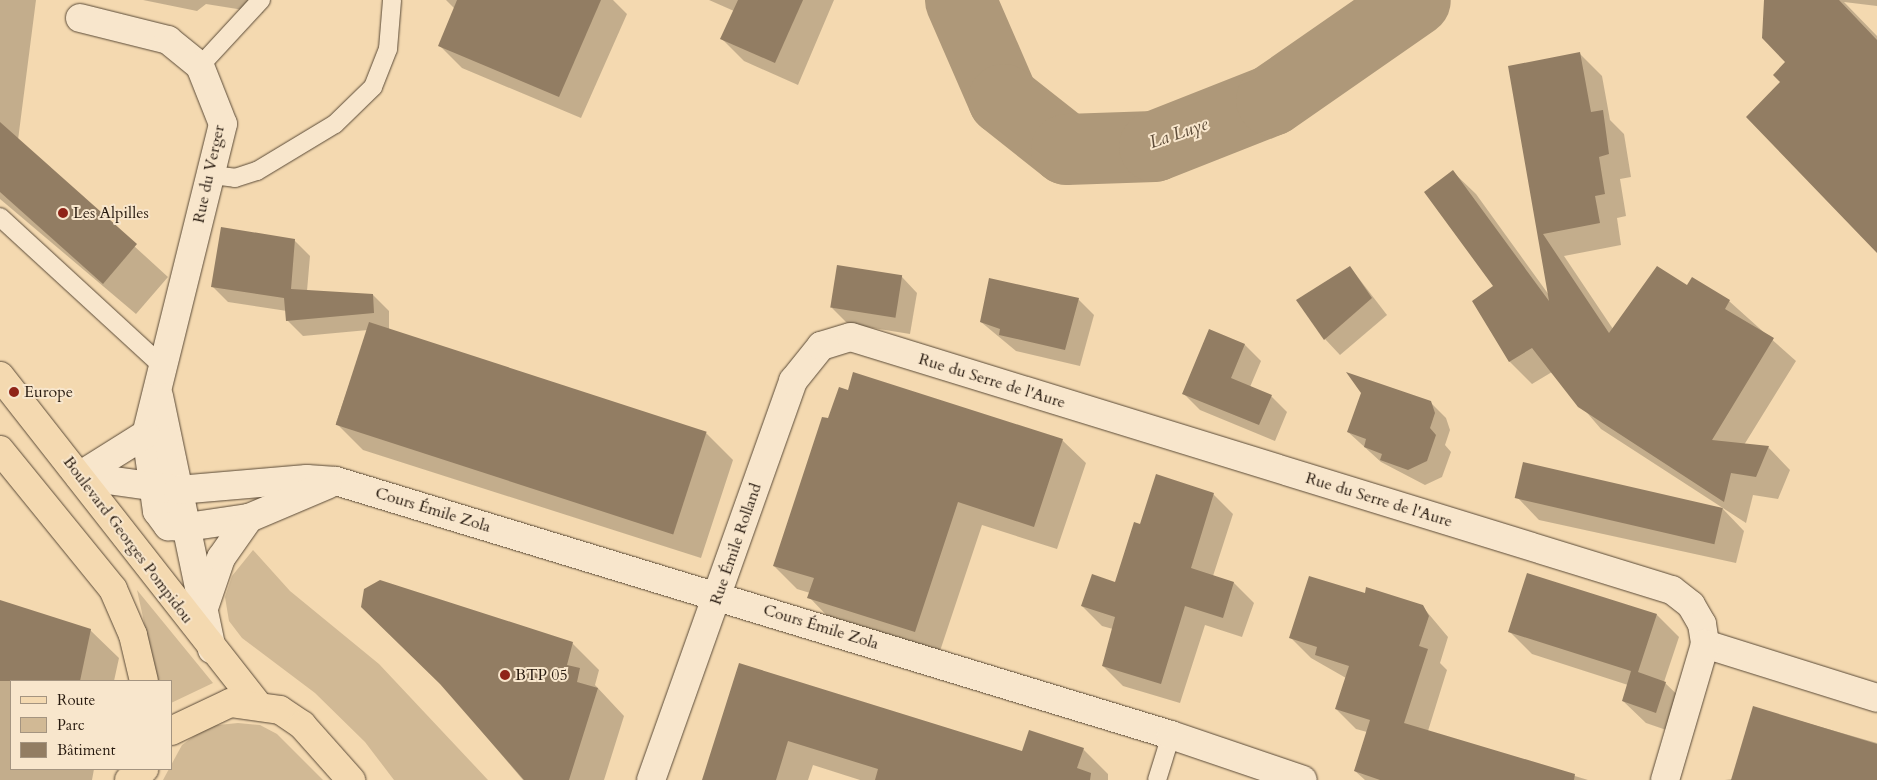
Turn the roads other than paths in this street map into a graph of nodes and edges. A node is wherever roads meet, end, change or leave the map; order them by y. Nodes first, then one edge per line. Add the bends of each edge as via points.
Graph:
1 (261, 0) edge
2 (392, 0) edge
3 (80, 18) dead end
4 (200, 66) junction
5 (212, 175) junction
6 (0, 217) edge
7 (851, 337) joint
8 (158, 373) junction
9 (0, 376) edge
10 (146, 434) junction
11 (0, 450) edge
12 (79, 476) junction
13 (336, 481) junction
14 (166, 488) junction
15 (249, 518) junction
16 (186, 527) junction
17 (717, 596) junction
18 (203, 610) junction
19 (1705, 644) junction
20 (212, 651) junction
21 (144, 680) edge
22 (1877, 698) edge
23 (257, 704) junction
24 (172, 730) edge
25 (1171, 735) junction
26 (144, 770) edge
27 (351, 779) edge
28 (129, 780) edge
29 (650, 780) edge
30 (1157, 780) edge
31 (1303, 780) edge
32 (1666, 780) edge

1 - 4 lane
2 - 5 lane via 388,49 373,87 335,124 257,171 235,178
3 - 4 street, Rue du Verger via 168,40
4 - 5 street, Rue du Verger via 223,124
5 - 8 street, Rue du Verger
6 - 8 lane
7 - 17 street, Rue Émile Rolland via 821,346 793,381
7 - 19 street, Rue du Serre de l'Aure via 1672,590 1698,618
8 - 10 street, Rue du Verger
8 - 14 street
9 - 12 main road, Boulevard Georges Pompidou
10 - 12 street
10 - 14 street, Rue du Verger
11 - 21 main road via 113,589 133,635
12 - 14 street, Cours Émile Zola
12 - 20 main road, Boulevard Georges Pompidou
13 - 14 street, Cours Émile Zola via 307,479
13 - 15 street
13 - 17 street, Cours Émile Zola
14 - 16 street
15 - 16 street
15 - 18 street via 221,558
16 - 18 street
17 - 25 street, Cours Émile Zola
17 - 29 street, Rue Émile Rolland
18 - 20 street
19 - 22 street
19 - 32 street
20 - 23 main road, Boulevard Georges Pompidou
23 - 24 main road via 230,703 209,709
23 - 27 main road via 280,710 302,725
25 - 30 lane
25 - 31 street, Cours Émile Zola
26 - 28 main road

